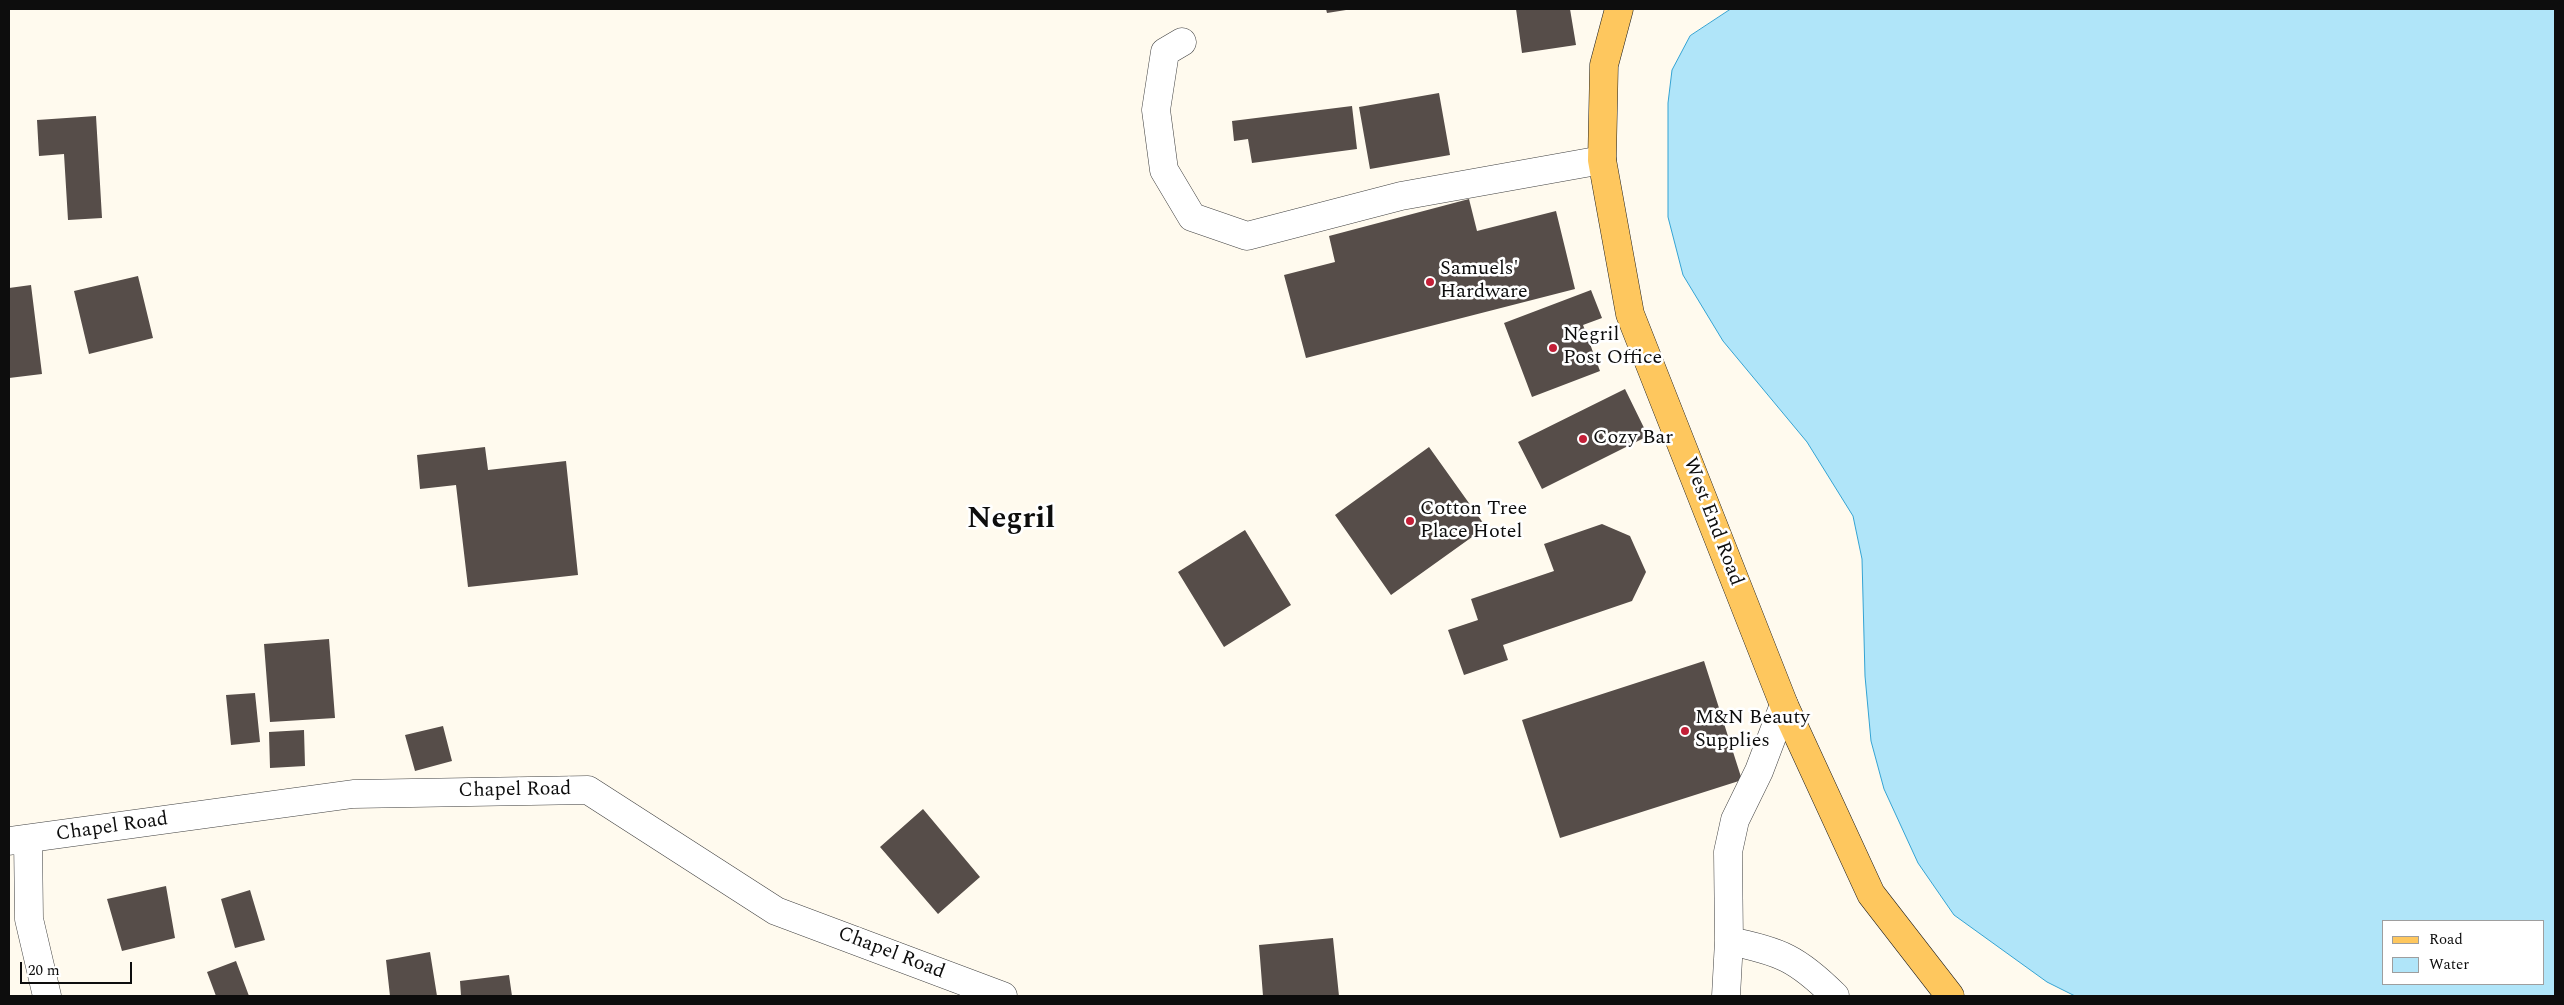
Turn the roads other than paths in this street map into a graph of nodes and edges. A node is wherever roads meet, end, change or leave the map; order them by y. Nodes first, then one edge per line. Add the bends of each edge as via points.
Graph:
1 (1619, 9) edge
2 (1182, 42) dead end
3 (1602, 160) junction
4 (1784, 705) junction
5 (18, 840) edge
6 (1729, 940) junction
7 (47, 996) edge
8 (1003, 996) edge
9 (1726, 996) edge
10 (1835, 996) edge
11 (1950, 996) edge

1 - 3 main road, West End Road via 1604,65
2 - 3 street via 1165,52 1156,110 1164,170 1192,217 1248,236 1401,196
3 - 4 main road, West End Road via 1630,314
4 - 6 street via 1759,771 1735,820 1728,852
4 - 11 main road, West End Road via 1871,894
5 - 7 street via 29,919
5 - 8 street, Chapel Road via 353,794 588,790 776,912
6 - 9 street
6 - 10 street via 1762,947 1794,960

